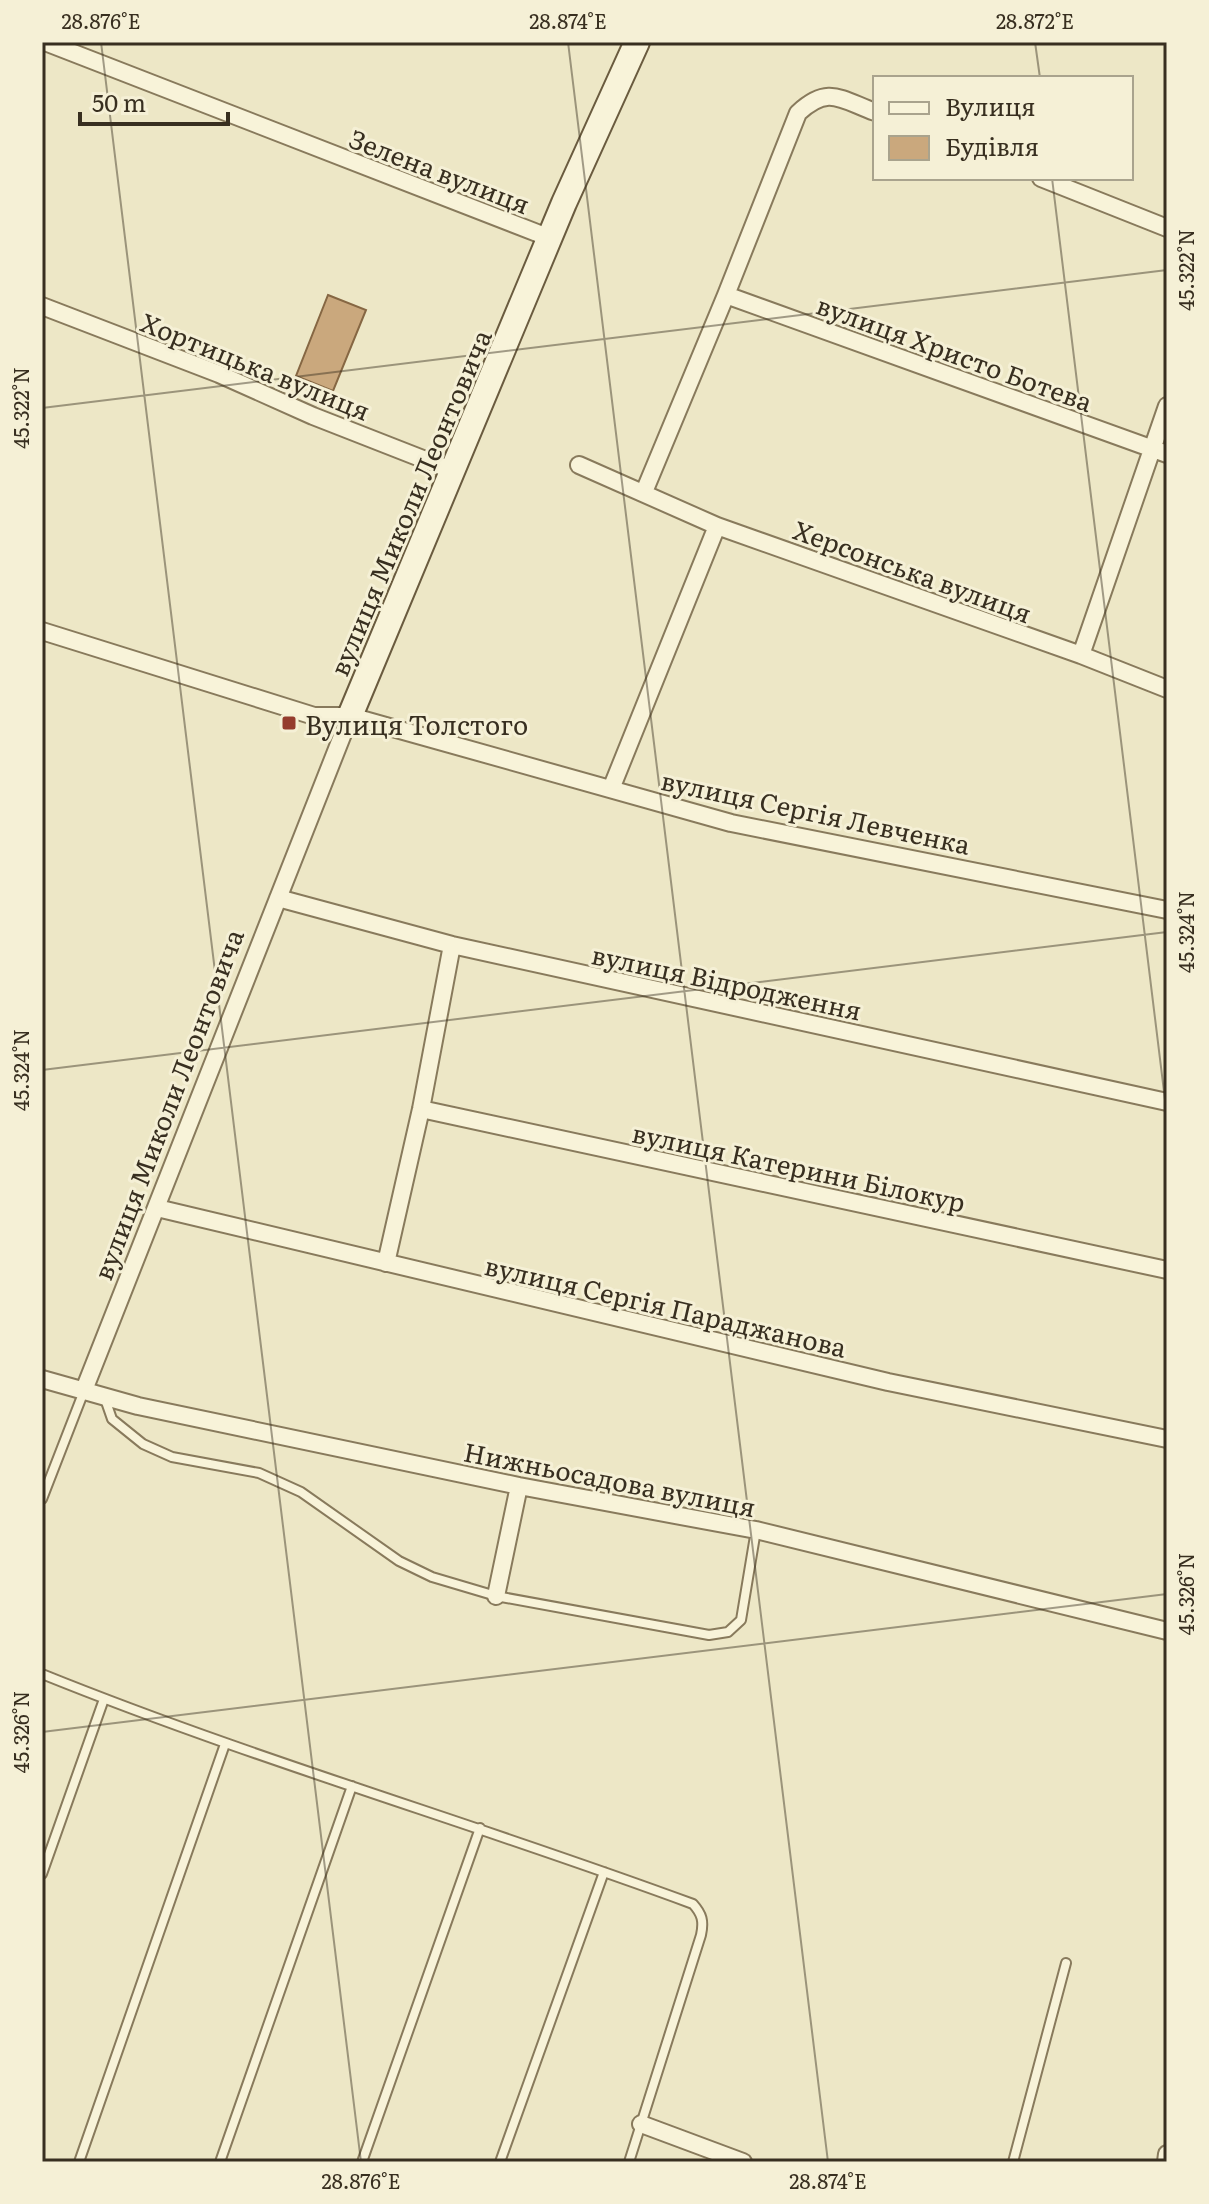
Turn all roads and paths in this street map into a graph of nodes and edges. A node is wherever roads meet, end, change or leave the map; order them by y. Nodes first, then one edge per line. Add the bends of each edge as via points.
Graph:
1 (45, 42) edge
2 (637, 42) edge
3 (873, 111) edge
4 (1046, 180) edge
5 (1167, 228) edge
6 (550, 238) junction
7 (726, 295) junction
8 (42, 306) edge
9 (1167, 406) edge
10 (1159, 451) edge
11 (579, 465) dead end
12 (451, 470) junction
13 (644, 492) junction
14 (717, 526) junction
15 (42, 631) edge
16 (1081, 655) junction
17 (1167, 689) edge
18 (350, 716) junction
19 (611, 789) junction
20 (278, 898) junction
21 (1167, 910) edge
22 (452, 945) junction
23 (1167, 1102) edge
24 (421, 1109) junction
25 (157, 1208) junction
26 (386, 1263) junction
27 (1167, 1270) edge
28 (42, 1379) edge
29 (84, 1390) junction
30 (104, 1396) junction
31 (1167, 1439) edge
32 (519, 1486) junction
33 (42, 1499) edge
34 (756, 1530) junction
35 (496, 1596) junction
36 (1167, 1631) edge
37 (42, 1674) edge
38 (104, 1699) junction
39 (225, 1744) junction
40 (352, 1786) junction
41 (480, 1828) junction
42 (604, 1872) junction
43 (42, 1874) edge
44 (1066, 1963) dead end
45 (641, 2124) junction
46 (79, 2162) edge
47 (220, 2162) edge
48 (362, 2162) edge
49 (500, 2162) edge
50 (629, 2162) edge
51 (743, 2162) edge
52 (1013, 2162) edge

1 - 6 street, Зелена вулиця
2 - 6 street, вулиця Миколи Леонтовича
3 - 7 street via 834,96 815,97 798,113
4 - 5 street
6 - 12 street, вулиця Миколи Леонтовича
7 - 10 street, вулиця Христо Ботева
7 - 13 street
8 - 12 street, Хортицька вулиця
9 - 10 street
10 - 16 street
11 - 13 street, Херсонська вулиця
12 - 18 street, вулиця Миколи Леонтовича
13 - 14 street, Херсонська вулиця
14 - 16 street, Херсонська вулиця
14 - 19 street
15 - 18 street, вулиця Сергія Левченка via 314,716
16 - 17 street, Херсонська вулиця
18 - 19 street, вулиця Сергія Левченка
18 - 20 street, вулиця Миколи Леонтовича
19 - 21 street, вулиця Сергія Левченка via 731,823
20 - 22 street, вулиця Відродження
20 - 25 street, вулиця Миколи Леонтовича
22 - 23 street, вулиця Відродження
22 - 24 street
24 - 26 street
24 - 27 street, вулиця Катерини Білокур
25 - 26 street, вулиця Сергія Параджанова
25 - 29 street, вулиця Миколи Леонтовича
26 - 31 street, вулиця Сергія Параджанова via 888,1382
28 - 29 street, Нижньосадова вулиця
29 - 30 street, Нижньосадова вулиця
29 - 33 lane
30 - 32 street, Нижньосадова вулиця
30 - 35 lane via 112,1419 143,1444 172,1457 259,1473 301,1492 399,1561
32 - 34 street, Нижньосадова вулиця
32 - 35 street
34 - 35 lane via 741,1620 728,1632 709,1635
34 - 36 street, Нижньосадова вулиця
37 - 38 lane
38 - 39 lane
38 - 43 lane
39 - 40 lane
39 - 46 lane
40 - 41 lane
40 - 47 lane
41 - 42 lane
41 - 48 lane
42 - 45 lane via 693,1904 704,1924
42 - 49 lane
44 - 52 lane
45 - 50 lane
45 - 51 street

